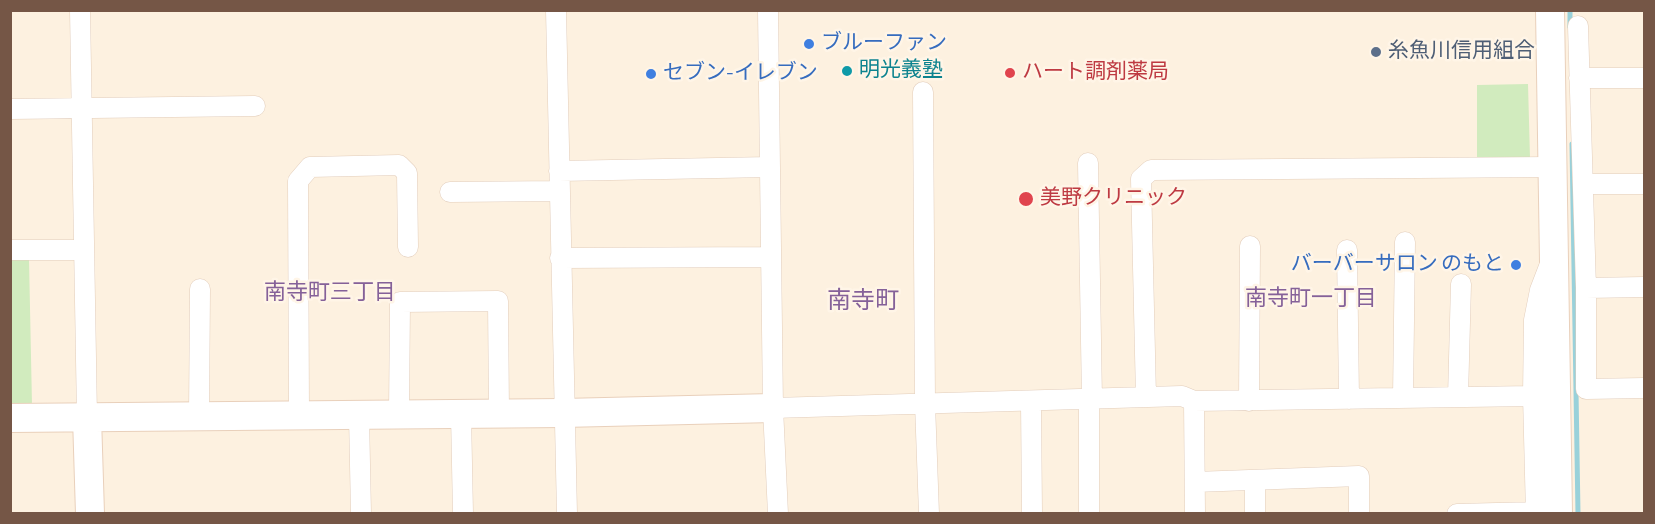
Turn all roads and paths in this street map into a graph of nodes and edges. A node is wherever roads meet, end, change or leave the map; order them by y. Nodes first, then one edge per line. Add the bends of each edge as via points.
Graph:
1 (80, 10) edge
2 (556, 10) edge
3 (768, 10) edge
4 (1550, 10) edge
5 (1578, 26) dead end
6 (1579, 78) junction
7 (1644, 78) edge
8 (923, 92) dead end
9 (255, 106) dead end
10 (10, 109) edge
11 (82, 109) junction
12 (1088, 163) dead end
13 (770, 167) junction
14 (1551, 167) junction
15 (559, 171) junction
16 (1583, 184) junction
17 (1644, 184) edge
18 (559, 191) junction
19 (450, 192) dead end
20 (1405, 242) dead end
21 (1250, 246) dead end
22 (408, 247) dead end
23 (84, 249) junction
24 (10, 250) edge
25 (1347, 250) dead end
26 (771, 257) junction
27 (560, 258) junction
28 (1552, 259) junction
29 (1461, 284) dead end
30 (1644, 287) edge
31 (1586, 288) junction
32 (200, 290) dead end
33 (1644, 388) edge
34 (1533, 396) junction
35 (1146, 397) junction
36 (1458, 397) junction
37 (1403, 398) junction
38 (1349, 399) junction
39 (1091, 400) junction
40 (1249, 400) junction
41 (1194, 401) junction
42 (1031, 402) junction
43 (925, 404) junction
44 (773, 408) junction
45 (563, 413) junction
46 (399, 414) junction
47 (461, 414) junction
48 (499, 414) junction
49 (299, 415) junction
50 (359, 415) junction
51 (199, 416) junction
52 (87, 417) junction
53 (10, 418) edge
54 (1255, 480) junction
55 (1195, 482) junction
56 (90, 513) edge
57 (361, 513) edge
58 (463, 513) edge
59 (567, 513) edge
60 (778, 513) edge
61 (929, 513) edge
62 (1032, 513) edge
63 (1089, 513) edge
64 (1195, 513) edge
65 (1255, 513) edge
66 (1359, 513) edge
67 (1457, 513) edge
68 (1543, 513) edge

1 - 11 street
2 - 15 street
3 - 13 street
4 - 14 street
5 - 6 street
6 - 7 street
6 - 16 street
8 - 43 street
9 - 11 street
10 - 11 street
11 - 23 street
12 - 39 street
13 - 15 street
13 - 26 street
14 - 28 street
14 - 35 street via 1151,170 1141,179
15 - 18 street
16 - 17 street
16 - 31 street
18 - 19 street
18 - 27 street
20 - 37 street
21 - 40 street
22 - 49 street via 407,173 399,165 310,167 298,181
23 - 24 street
23 - 52 street
25 - 38 street
26 - 27 street
26 - 44 street
27 - 45 street
28 - 34 street via 1534,320
28 - 68 street via 1555,355
29 - 36 street
30 - 31 street
31 - 33 street via 1586,389
32 - 51 street
34 - 36 street
34 - 68 street
35 - 39 street
35 - 41 street via 1182,396
36 - 37 street
37 - 38 street
38 - 40 street
39 - 42 street
39 - 63 street
40 - 41 street
41 - 55 street
42 - 43 street
42 - 62 street
43 - 44 street
43 - 61 street
44 - 45 street
44 - 60 street
45 - 48 street
45 - 59 street
46 - 47 street
46 - 48 street via 400,302 498,301
46 - 50 street
47 - 48 street
47 - 58 street
49 - 50 street
49 - 51 street
50 - 57 street
51 - 52 street
52 - 53 street
52 - 56 street
54 - 55 street
54 - 65 street
54 - 66 street via 1359,476
55 - 64 street
67 - 68 street

